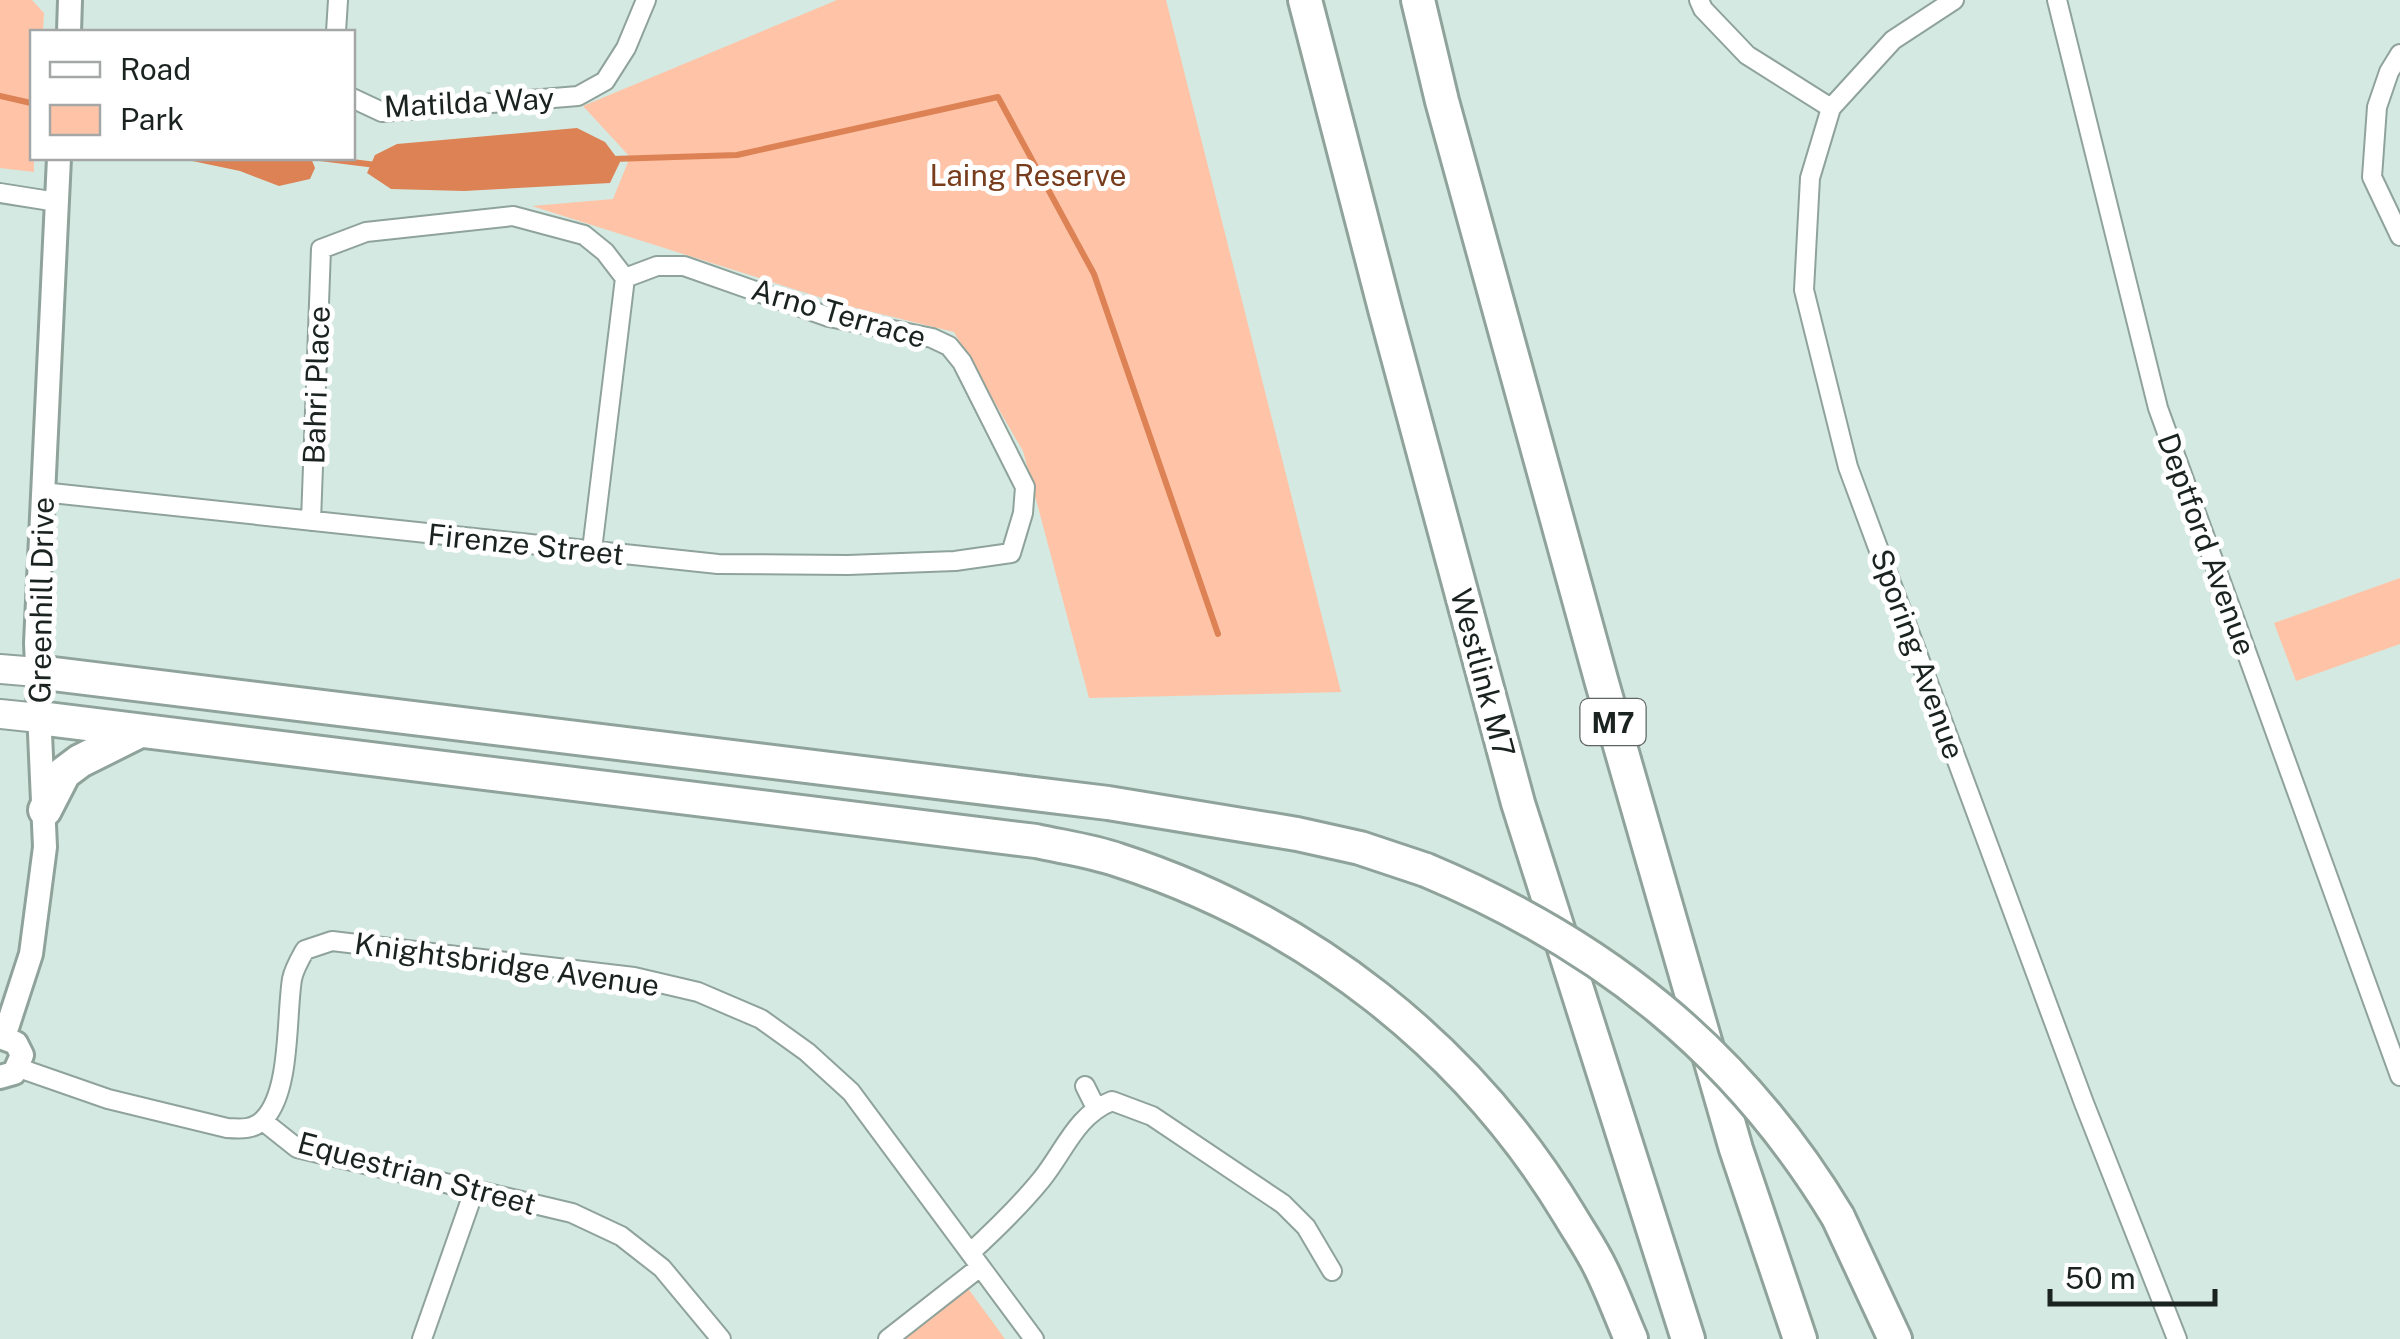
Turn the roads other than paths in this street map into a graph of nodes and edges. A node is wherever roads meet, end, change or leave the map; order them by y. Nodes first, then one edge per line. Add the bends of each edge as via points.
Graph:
1 (70, 0) edge
2 (338, 0) edge
3 (646, 0) edge
4 (1305, 0) edge
5 (1418, 0) edge
6 (1699, 0) edge
7 (1954, 0) edge
8 (2057, 0) edge
9 (68, 30) edge
10 (336, 30) edge
11 (2400, 54) edge
12 (355, 99) edge
13 (1831, 108) junction
14 (60, 160) edge
15 (0, 193) edge
16 (57, 202) junction
17 (2400, 236) edge
18 (625, 278) junction
19 (42, 492) junction
20 (311, 521) junction
21 (592, 550) junction
22 (1012, 554) joint
23 (0, 668) edge
24 (36, 672) junction
25 (0, 714) edge
26 (39, 718) junction
27 (140, 731) junction
28 (45, 810) junction
29 (2, 1037) edge
30 (9, 1072) edge
31 (2400, 1076) edge
32 (1085, 1086) dead end
33 (1096, 1108) junction
34 (262, 1122) junction
35 (474, 1191) junction
36 (975, 1260) junction
37 (1332, 1271) dead end
38 (422, 1339) edge
39 (721, 1339) edge
40 (888, 1339) edge
41 (1034, 1339) edge
42 (1631, 1339) edge
43 (1688, 1339) edge
44 (1800, 1339) edge
45 (1895, 1339) edge
46 (2178, 1339) edge

1 - 9 street
2 - 10 street
3 - 12 street, Matilda Way via 604,81 578,96 382,112
4 - 43 highway, Westlink M7 via 1518,803
5 - 44 highway, M7 via 1602,684 1736,1150
6 - 13 street via 1746,55
7 - 13 street, Sporing Avenue via 1893,40
8 - 31 street, Deptford Avenue via 2158,408
11 - 17 street via 2376,107 2372,177
13 - 46 street, Sporing Avenue via 1810,178 1804,290 1848,467
14 - 16 street, Greenhill Drive
15 - 16 street
16 - 19 street, Greenhill Drive
18 - 20 street, Bahri Place via 584,235 512,216 366,232 322,249
18 - 21 street
18 - 22 street, Arno Terrace via 658,266 684,266 829,316 948,346 1025,487
19 - 20 street, Firenze Street
19 - 24 street, Greenhill Drive
20 - 21 street, Firenze Street
21 - 22 street, Firenze Street via 718,564 848,566
23 - 24 main road
24 - 26 street, Greenhill Drive
24 - 45 highway, bridge via 1125,806 1297,834 1426,870 1525,916 1611,968 1654,1000 1748,1092 1838,1216
25 - 26 main road
26 - 27 highway
26 - 28 street, Greenhill Drive
27 - 28 highway via 64,774
27 - 42 highway via 964,830 1116,859 1203,892 1286,933 1366,986 1490,1102 1600,1266
28 - 29 street, Greenhill Drive via 31,954
29 - 30 street via 20,1048
30 - 34 street, Equestrian Street via 227,1128 246,1130
32 - 33 street
33 - 36 street
33 - 37 street via 1112,1102 1152,1116 1282,1204 1306,1227
34 - 35 street, Equestrian Street via 297,1148
34 - 36 street, Knightsbridge Avenue via 275,1104 292,976 305,950 332,940 634,977 746,1012 807,1052 851,1092
35 - 38 street
35 - 39 street, Equestrian Street via 572,1213 621,1236 662,1268
36 - 40 street
36 - 41 street, Knightsbridge Avenue

